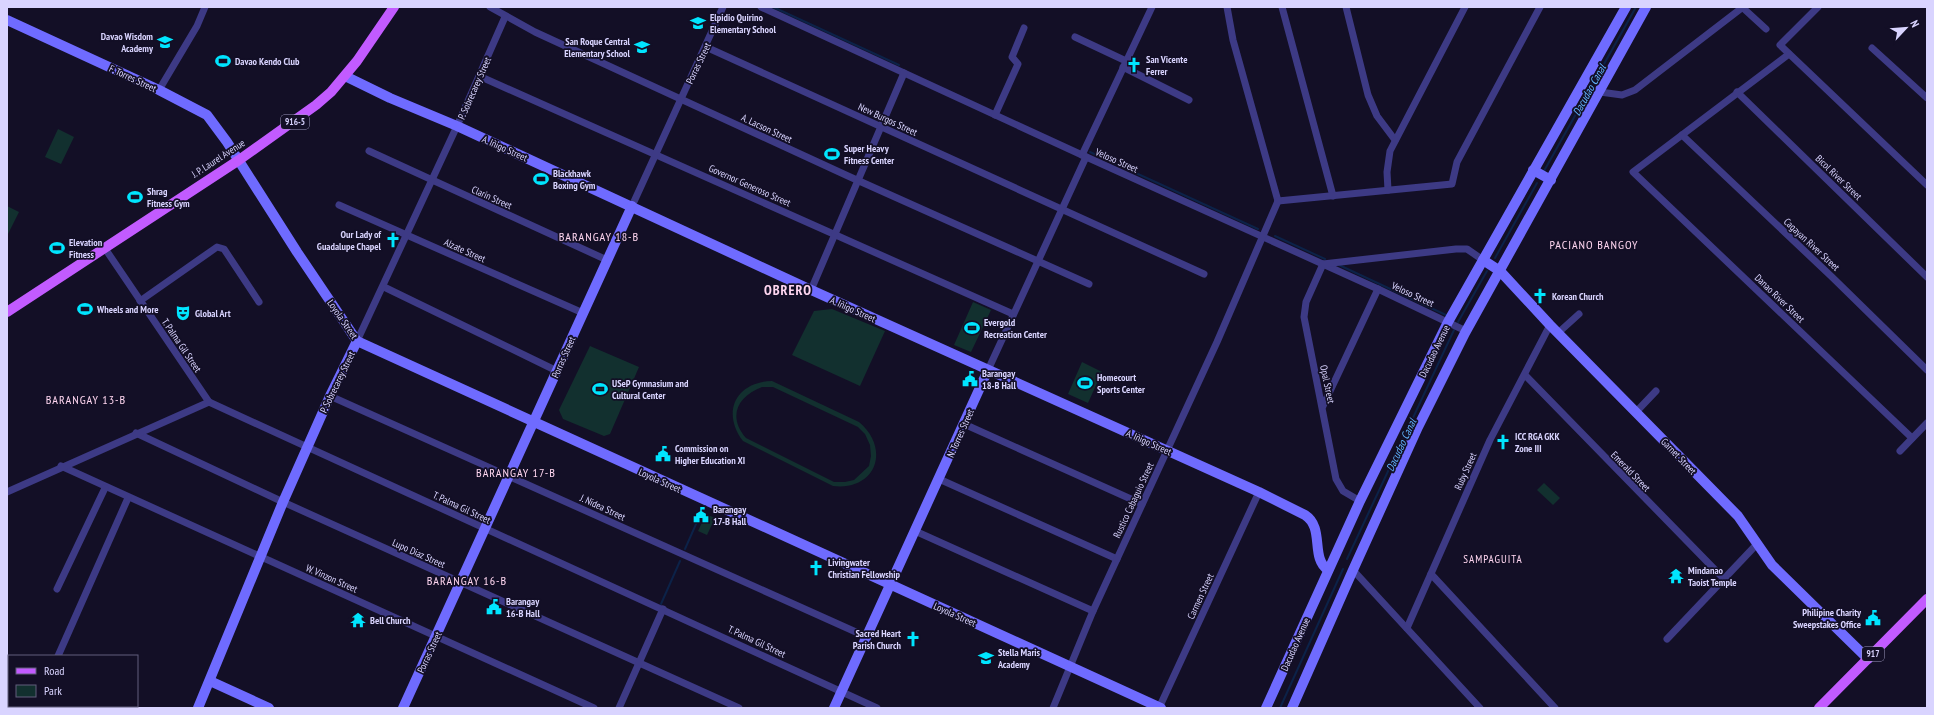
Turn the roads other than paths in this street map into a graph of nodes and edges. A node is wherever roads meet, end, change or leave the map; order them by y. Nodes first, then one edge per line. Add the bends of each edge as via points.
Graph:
1 (205, 7) edge
2 (394, 7) edge
3 (490, 7) edge
4 (723, 7) edge
5 (761, 7) edge
6 (1152, 7) edge
7 (1228, 7) edge
8 (1282, 7) edge
9 (1346, 7) edge
10 (1465, 7) edge
11 (1540, 7) edge
12 (1626, 7) edge
13 (1646, 7) edge
14 (1743, 7) edge
15 (1818, 7) edge
16 (505, 17) junction
17 (7, 20) edge
18 (1024, 28) dead end
19 (1766, 29) dead end
20 (1075, 37) dead end
21 (706, 47) junction
22 (1872, 48) dead end
23 (1789, 54) junction
24 (1124, 64) junction
25 (904, 73) junction
26 (345, 76) junction
27 (479, 76) junction
28 (159, 90) junction
29 (1600, 92) junction
30 (1737, 92) junction
31 (1927, 98) edge
32 (680, 99) junction
33 (1189, 100) dead end
34 (995, 115) junction
35 (457, 126) junction
36 (881, 127) junction
37 (1682, 135) junction
38 (1395, 140) junction
39 (369, 151) dead end
40 (655, 153) junction
41 (1084, 156) junction
42 (239, 160) junction
43 (1533, 170) junction
44 (432, 180) junction
45 (1551, 180) junction
46 (858, 181) junction
47 (1927, 185) edge
48 (1388, 190) junction
49 (1333, 196) junction
50 (1278, 201) junction
51 (339, 205) dead end
52 (632, 206) junction
53 (1062, 210) junction
54 (835, 234) junction
55 (407, 235) junction
56 (1262, 236) junction
57 (104, 247) junction
58 (607, 260) junction
59 (1483, 260) junction
60 (1037, 261) junction
61 (1323, 264) junction
62 (1500, 271) junction
63 (1204, 274) dead end
64 (1927, 276) edge
65 (1089, 284) dead end
66 (384, 287) junction
67 (1378, 289) junction
68 (811, 290) junction
69 (140, 301) junction
70 (259, 302) dead end
71 (7, 312) edge
72 (583, 313) junction
73 (1013, 314) junction
74 (1579, 314) dead end
75 (1448, 322) junction
76 (1550, 325) junction
77 (1466, 331) junction
78 (1558, 333) junction
79 (357, 341) junction
80 (988, 370) junction
81 (1927, 370) edge
82 (557, 371) junction
83 (1525, 375) junction
84 (1656, 391) dead end
85 (330, 396) junction
86 (209, 402) junction
87 (1323, 406) junction
88 (1636, 412) junction
89 (533, 422) junction
90 (1927, 423) edge
91 (964, 424) junction
92 (136, 433) junction
93 (1912, 438) junction
94 (307, 446) junction
95 (1167, 450) junction
96 (1900, 451) dead end
97 (61, 466) junction
98 (509, 474) junction
99 (939, 479) junction
100 (105, 488) junction
101 (7, 492) edge
102 (1259, 492) junction
103 (128, 498) junction
104 (1360, 501) junction
105 (283, 502) junction
106 (1142, 504) junction
107 (485, 529) junction
108 (915, 531) junction
109 (1757, 544) junction
110 (259, 556) junction
111 (1117, 559) junction
112 (1328, 570) junction
113 (1353, 570) junction
114 (1431, 574) junction
115 (1724, 579) junction
116 (461, 582) junction
117 (890, 585) junction
118 (57, 589) dead end
119 (1927, 599) edge
120 (663, 609) junction
121 (1093, 611) junction
122 (1407, 628) junction
123 (436, 636) junction
124 (867, 637) junction
125 (1667, 639) dead end
126 (58, 655) edge
127 (1868, 659) junction
128 (639, 663) junction
129 (1070, 666) junction
130 (210, 681) junction
131 (841, 691) junction
132 (198, 708) edge
133 (268, 708) edge
134 (403, 708) edge
135 (594, 708) edge
136 (618, 708) edge
137 (740, 708) edge
138 (834, 708) edge
139 (877, 708) edge
140 (1053, 708) edge
141 (1160, 708) edge
142 (1266, 708) edge
143 (1292, 708) edge
144 (1480, 708) edge
145 (1555, 708) edge
146 (1819, 708) edge

1 - 28 street via 197,26
2 - 26 main road, J. P. Laurel Avenue / 916-5
3 - 16 street, A. Lacson Street
4 - 21 street, Porras Street
5 - 25 street, Veloso Street
6 - 24 street, N. Torres Street
7 - 50 street via 1233,40
8 - 49 street
9 - 38 street via 1368,95 1378,116
10 - 38 street
11 - 48 street via 1457,162 1452,184
12 - 43 street, Dacudao Avenue
13 - 29 street, Dacudao Avenue
14 - 19 street
14 - 29 street via 1635,90 1622,95
15 - 23 street via 1780,45
16 - 27 street, P. Sobrecarey Street
16 - 32 street, A. Lacson Street
17 - 28 street, F. Torres Street
18 - 34 street via 1012,57 1018,64
20 - 24 street
21 - 32 street, Porras Street
21 - 36 street, New Burgos Street
22 - 31 street
23 - 30 street
23 - 47 street
24 - 33 street
24 - 41 street, N. Torres Street
25 - 34 street, Veloso Street
25 - 36 street
26 - 35 street, A. Iñigo Street
26 - 42 main road, J. P. Laurel Avenue / 916-5 via 310,110
27 - 35 street, P. Sobrecarey Street
27 - 40 street, Governor Generoso Street
28 - 42 street, F. Torres Street via 207,115
29 - 45 street, Dacudao Avenue
30 - 37 street
30 - 64 street, Bicol River Street
32 - 40 street, Porras Street
32 - 46 street, A. Lacson Street
34 - 41 street, Veloso Street
35 - 44 street, P. Sobrecarey Street
35 - 52 street, A. Iñigo Street
36 - 46 street
36 - 53 street, New Burgos Street
37 - 81 street, Cagayan River Street
37 - 93 street, Danao River Street via 1633,172
38 - 48 street via 1388,162
39 - 44 street, Clarin Street
40 - 52 street, Porras Street
40 - 54 street, Governor Generoso Street
41 - 53 street, N. Torres Street
41 - 56 street, Veloso Street
42 - 57 main road, J. P. Laurel Avenue / 916-5
42 - 79 street, Loyola Street
43 - 45 street
43 - 59 street, Dacudao Avenue
44 - 55 street, P. Sobrecarey Street
44 - 58 street, Clarin Street
45 - 62 street, Dacudao Avenue
46 - 54 street
46 - 60 street, A. Lacson Street
48 - 49 street
49 - 50 street
50 - 56 street, Rustico Cabaguio Street
51 - 55 street, Alzate Street
52 - 58 street, Porras Street
52 - 68 street, A. Iñigo Street
53 - 60 street, N. Torres Street
53 - 63 street, New Burgos Street
54 - 68 street
54 - 73 street, Governor Generoso Street
55 - 66 street, P. Sobrecarey Street
55 - 72 street, Alzate Street
56 - 61 street, Veloso Street
56 - 95 street, Rustico Cabaguio Street
57 - 69 street, T. Palma Gil Street
57 - 71 main road, J. P. Laurel Avenue / 916-5
58 - 72 street, Porras Street
59 - 61 street via 1467,249 1456,248
59 - 62 street, Garnet Street
59 - 75 street, Dacudao Avenue
60 - 65 street, A. Lacson Street
60 - 73 street, N. Torres Street
61 - 67 street, Veloso Street
61 - 87 street, Opal Street via 1306,302 1304,317
62 - 76 street, Garnet Street
62 - 77 street, Dacudao Avenue
66 - 79 street, P. Sobrecarey Street
66 - 82 street
67 - 75 street, Veloso Street
67 - 87 street
68 - 80 street, A. Iñigo Street
69 - 70 street via 217,247 224,250
69 - 86 street, T. Palma Gil Street
72 - 82 street, Porras Street
73 - 80 street, N. Torres Street
74 - 78 street
75 - 77 street, Veloso Street
75 - 104 street, Dacudao Avenue
76 - 78 street, Garnet Street
76 - 83 street, Ruby Street
77 - 113 street, Dacudao Avenue via 1418,427
78 - 88 street, Garnet Street
79 - 85 street, P. Sobrecarey Street
79 - 89 street, Loyola Street
80 - 91 street, N. Torres Street
80 - 95 street, A. Iñigo Street
82 - 89 street, Porras Street
83 - 114 street, Ruby Street via 1490,440
83 - 115 street, Emerald Street
84 - 88 street
85 - 94 street, P. Sobrecarey Street
85 - 98 street, J. Nidea Street
86 - 92 street
86 - 94 street, T. Palma Gil Street
87 - 104 street, Opal Street via 1336,479 1342,491
88 - 109 street, Garnet Street via 1738,516
89 - 98 street, Porras Street
89 - 117 street, Loyola Street
90 - 93 street
91 - 99 street, N. Torres Street
91 - 106 street
92 - 97 street
92 - 105 street, Lupo Diaz Street
93 - 96 street
94 - 105 street, P. Sobrecarey Street
94 - 107 street, T. Palma Gil Street
95 - 102 street, A. Iñigo Street
95 - 106 street, Rustico Cabaguio Street
97 - 100 street, W. Vinzon Street
97 - 101 street
98 - 107 street, Porras Street
98 - 124 street, J. Nidea Street via 686,557
99 - 108 street, N. Torres Street
99 - 111 street
100 - 103 street, W. Vinzon Street
100 - 118 street
102 - 112 street, A. Iñigo Street via 1312,521 1316,527 1321,562
102 - 141 street, Carmen Street
103 - 110 street, W. Vinzon Street
103 - 126 street
104 - 112 street, Dacudao Avenue
105 - 110 street, P. Sobrecarey Street
105 - 116 street, Lupo Diaz Street
106 - 111 street, Rustico Cabaguio Street
107 - 116 street, Porras Street
107 - 120 street, T. Palma Gil Street
108 - 117 street, N. Torres Street
108 - 121 street
109 - 115 street
109 - 127 street, Garnet Street via 1772,566
110 - 123 street, W. Vinzon Street
110 - 130 street, P. Sobrecarey Street
111 - 121 street, Rustico Cabaguio Street
112 - 142 street, Dacudao Avenue
113 - 122 street
113 - 143 street, Dacudao Avenue
114 - 122 street, Ruby Street
114 - 145 street
115 - 125 street
116 - 123 street, Porras Street
116 - 128 street, Lupo Diaz Street
117 - 124 street, N. Torres Street
117 - 129 street, Loyola Street
119 - 127 main road, 917
120 - 128 street
120 - 131 street, T. Palma Gil Street
121 - 129 street, Rustico Cabaguio Street
122 - 144 street
123 - 134 street, Porras Street
123 - 135 street, W. Vinzon Street
124 - 131 street, N. Torres Street
127 - 146 main road, 917
128 - 136 street
128 - 137 street, Lupo Diaz Street
129 - 140 street, Rustico Cabaguio Street
129 - 141 street, Loyola Street
130 - 132 street, P. Sobrecarey Street
130 - 133 street
131 - 138 street, N. Torres Street
131 - 139 street, T. Palma Gil Street

